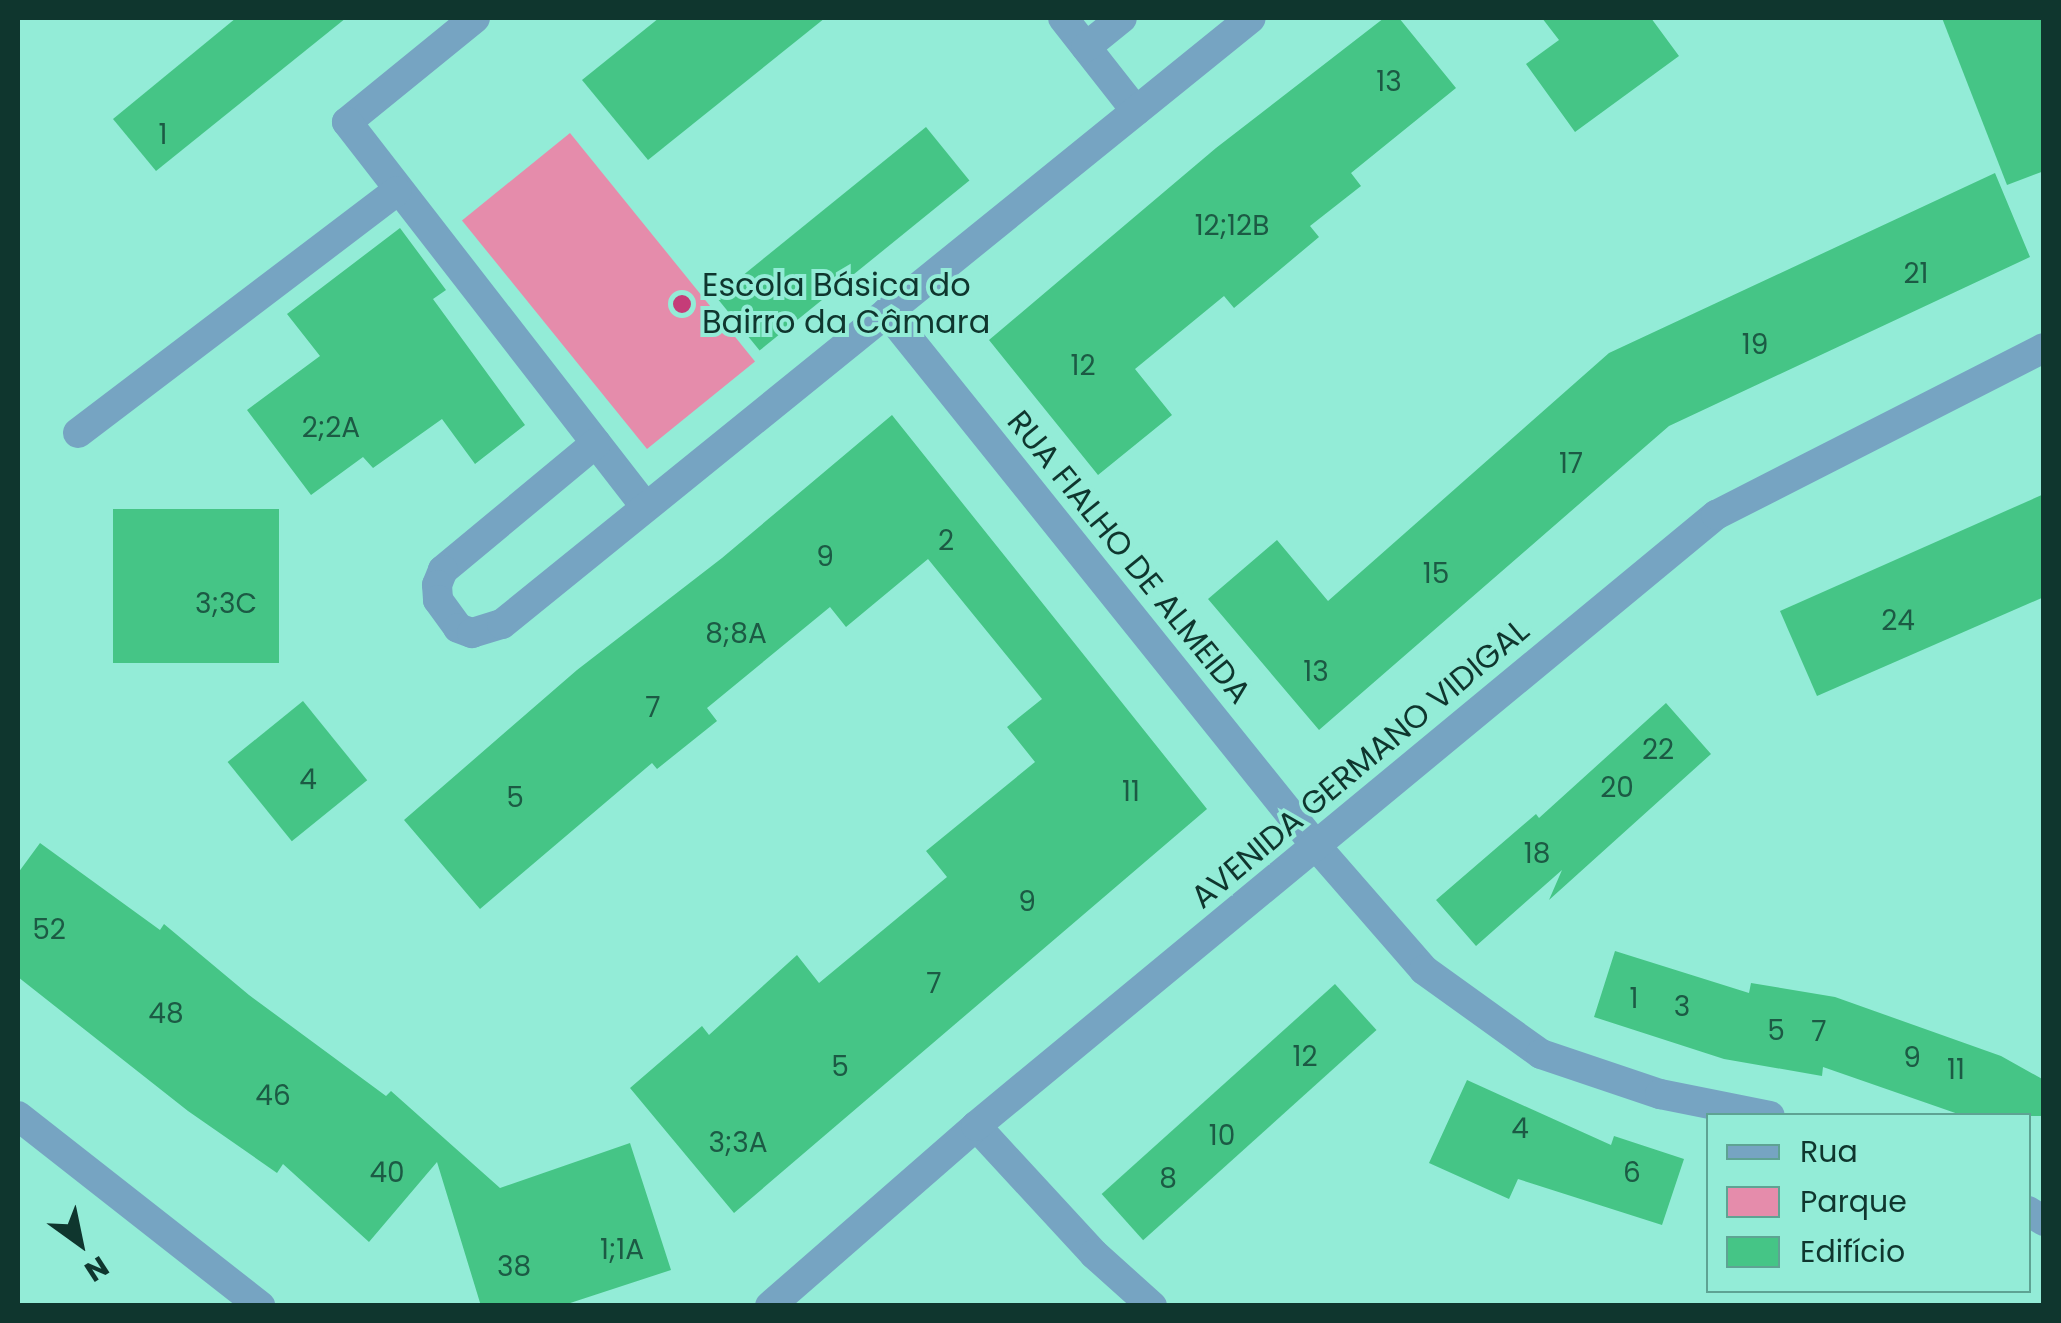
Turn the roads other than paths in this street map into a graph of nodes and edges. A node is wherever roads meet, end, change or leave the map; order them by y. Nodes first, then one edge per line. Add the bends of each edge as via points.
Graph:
1 (474, 18) edge
2 (1063, 18) edge
3 (1122, 18) edge
4 (1251, 18) edge
5 (1086, 46) junction
6 (1136, 111) junction
7 (396, 191) junction
8 (887, 312) junction
9 (2044, 348) edge
10 (78, 432) dead end
11 (596, 444) junction
12 (646, 508) junction
13 (1316, 846) junction
14 (1755, 1113) edge
15 (18, 1116) edge
16 (976, 1126) junction
17 (260, 1306) edge
18 (770, 1306) edge
19 (1152, 1306) edge

1 - 7 street via 347,122
2 - 5 street
3 - 5 street
4 - 6 street
5 - 6 street
6 - 8 street
7 - 10 street
7 - 11 street
8 - 12 street
8 - 13 street, RUA FIALHO DE ALMEIDA
9 - 13 street, AVENIDA GERMANO VIDIGAL via 1716,515
11 - 12 street
11 - 12 street via 443,570 436,586 446,616 472,634 502,624
13 - 14 street, RUA FIALHO DE ALMEIDA via 1424,970 1541,1054 1660,1094
13 - 16 street, AVENIDA GERMANO VIDIGAL
15 - 17 street
16 - 18 street, AVENIDA GERMANO VIDIGAL
16 - 19 street via 1094,1254

